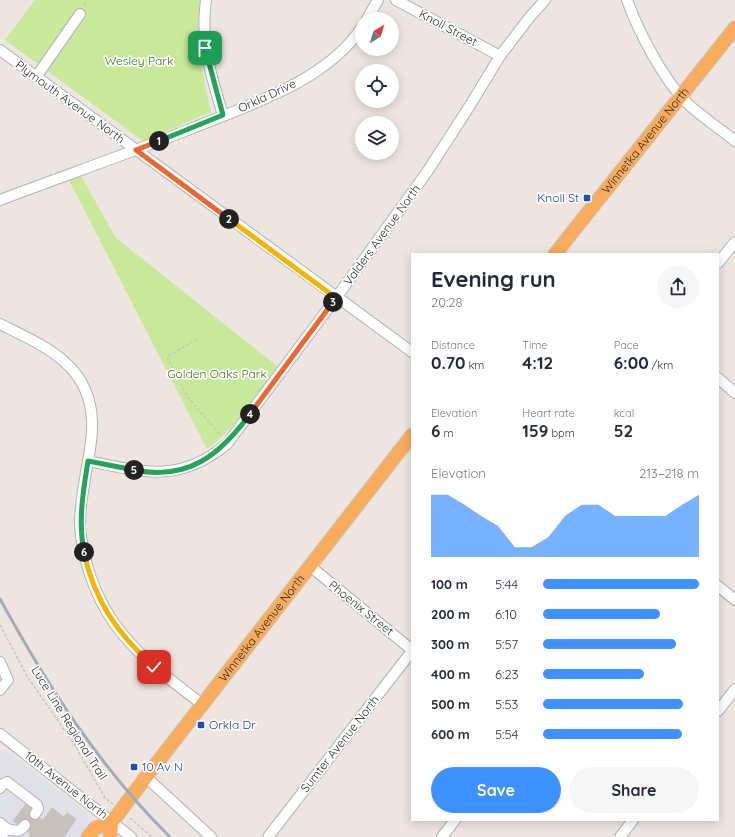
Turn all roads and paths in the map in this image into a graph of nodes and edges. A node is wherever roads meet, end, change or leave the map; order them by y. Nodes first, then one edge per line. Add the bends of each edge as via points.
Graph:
1 (206, 0) edge
2 (378, 0) edge
3 (396, 0) edge
4 (545, 0) edge
5 (627, 0) edge
6 (371, 12) edge
7 (80, 14) dead end
8 (735, 28) edge
9 (355, 35) edge
10 (0, 50) edge
11 (500, 56) junction
12 (36, 77) junction
13 (681, 95) junction
14 (223, 115) junction
15 (735, 141) edge
16 (136, 150) junction
17 (0, 200) edge
18 (735, 242) edge
19 (559, 252) edge
20 (719, 262) edge
21 (336, 298) junction
22 (0, 324) edge
23 (197, 339) dead end
24 (411, 351) edge
25 (719, 379) edge
26 (735, 393) edge
27 (411, 436) edge
28 (226, 444) junction
29 (88, 461) junction
30 (310, 566) junction
31 (719, 587) edge
32 (735, 600) edge
33 (0, 626) edge
34 (411, 650) edge
35 (411, 652) edge
36 (0, 662) edge
37 (735, 689) edge
38 (0, 690) edge
39 (202, 704) junction
40 (719, 710) edge
41 (1, 738) edge
42 (146, 777) junction
43 (0, 788) edge
44 (121, 810) junction
45 (35, 814) dead end
46 (454, 821) edge
47 (112, 822) junction
48 (628, 822) edge
49 (26, 825) tunnel mouth
50 (3, 826) edge
51 (0, 837) edge
52 (88, 837) edge
53 (110, 837) edge
54 (131, 837) edge
55 (152, 837) edge
56 (211, 837) edge
57 (268, 837) edge
58 (442, 837) edge
59 (620, 837) edge

1 - 14 street via 203,22 205,48
2 - 6 street
3 - 11 street, Knoll Street
4 - 11 street, Valders Avenue North
5 - 13 street via 654,59
7 - 12 street
8 - 13 main road, Winnetka Avenue North
9 - 14 street, Orkla Drive via 340,52 314,72 264,99
10 - 12 street, Plymouth Avenue North
11 - 21 street, Valders Avenue North via 450,139
12 - 16 street, Plymouth Avenue North
13 - 15 street
13 - 19 main road, Winnetka Avenue North
14 - 16 street, Orkla Drive
16 - 17 street, Orkla Drive
16 - 21 street, Plymouth Avenue North
18 - 20 street
21 - 24 street, Plymouth Avenue North
21 - 28 street, Valders Avenue North
22 - 29 street via 48,348 63,359 84,386 90,403 92,421
23 - 28 path via 167,357 187,396
25 - 26 street
27 - 30 main road, Winnetka Avenue North
28 - 29 street, Valders Avenue North via 194,465 175,470 136,471
29 - 39 street via 80,534 93,585 118,630 135,649
30 - 34 street, Phoenix Street
30 - 39 main road, Winnetka Avenue North
31 - 32 street
33 - 44 path, Luce Line Regional Trail via 27,676 76,747 105,798
35 - 57 street, Sumter Avenue North
36 - 38 street via 8,680
37 - 40 street
39 - 42 main road, Winnetka Avenue North
41 - 47 street, 10th Avenue North
42 - 44 main road, Winnetka Avenue North
42 - 56 street
43 - 45 street via 7,782 37,805
44 - 47 main road, Winnetka Avenue North
44 - 55 path, Luce Line Regional Trail
46 - 58 street
47 - 52 main road via 95,828
47 - 53 main road, Winnetka Avenue North
47 - 54 street, 10th Avenue North
48 - 59 street
49 - 50 street via 17,832
50 - 51 street

